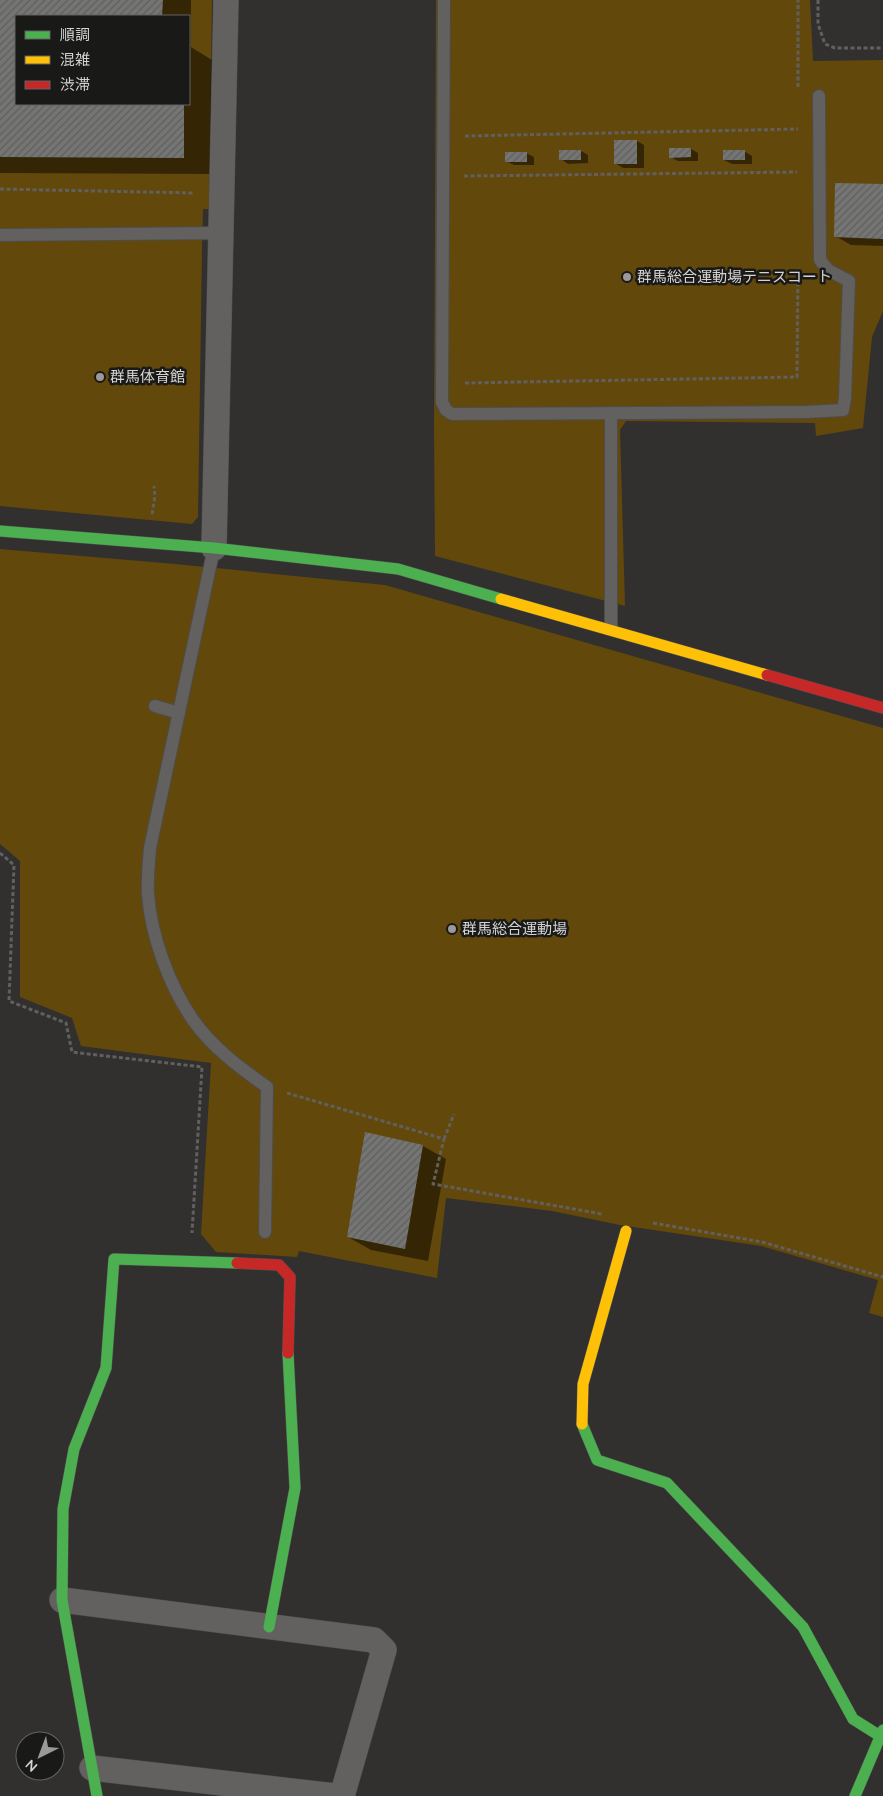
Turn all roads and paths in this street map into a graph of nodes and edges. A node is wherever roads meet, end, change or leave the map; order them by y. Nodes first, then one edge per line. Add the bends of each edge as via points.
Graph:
1 (226, 0) edge
2 (444, 0) edge
3 (798, 0) edge
4 (818, 0) edge
5 (883, 48) edge
6 (798, 96) dead end
7 (819, 96) dead end
8 (798, 120) dead end
9 (798, 129) junction
10 (459, 136) dead end
11 (798, 137) dead end
12 (798, 163) dead end
13 (798, 172) junction
14 (459, 176) dead end
15 (798, 179) dead end
16 (0, 189) edge
17 (198, 193) dead end
18 (222, 233) junction
19 (0, 235) edge
20 (798, 260) dead end
21 (460, 382) dead end
22 (611, 413) junction
23 (154, 486) dead end
24 (151, 520) dead end
25 (0, 531) edge
26 (214, 548) junction
27 (611, 629) junction
28 (155, 706) dead end
29 (883, 708) edge
30 (179, 713) junction
31 (0, 853) edge
32 (267, 1087) junction
33 (454, 1114) dead end
34 (444, 1139) junction
35 (609, 1215) dead end
36 (648, 1222) dead end
37 (626, 1231) dead end
38 (265, 1232) dead end
39 (214, 1263) junction
40 (883, 1277) edge
41 (62, 1600) junction
42 (269, 1627) junction
43 (882, 1733) edge
44 (92, 1768) junction
45 (97, 1796) edge
46 (335, 1796) edge
47 (342, 1796) edge
48 (855, 1796) edge

1 - 18 street
2 - 22 lane via 442,402 452,414
3 - 6 path
4 - 5 path via 818,24 825,44 835,48
7 - 22 lane via 820,260 828,270 849,281 843,410
8 - 9 path
9 - 10 path
9 - 11 path
12 - 13 path
13 - 14 path
13 - 15 path
16 - 17 path
18 - 19 lane
18 - 26 street
20 - 21 path via 797,377
22 - 27 lane
23 - 24 path
25 - 26 street
26 - 27 street via 398,569
26 - 30 lane
27 - 29 street
28 - 30 lane
30 - 32 lane via 150,848 148,894 155,932 165,966 194,1021 240,1068
31 - 39 path via 14,864 9,1001 66,1022 72,1052 202,1067 192,1237
32 - 34 path
32 - 38 lane
33 - 34 path
34 - 35 path via 433,1184
36 - 40 path via 762,1242
37 - 43 street via 583,1384 581,1421 597,1460 667,1483 803,1627 854,1719
39 - 41 street via 114,1259 106,1368 74,1449 63,1509
39 - 42 street via 279,1265 290,1277 288,1358 295,1488
41 - 42 street
41 - 44 street
42 - 47 street via 374,1640 384,1650
43 - 48 street
44 - 45 street
44 - 46 street

